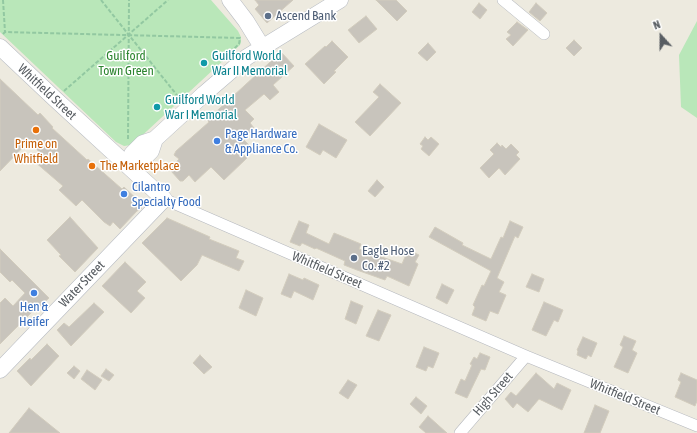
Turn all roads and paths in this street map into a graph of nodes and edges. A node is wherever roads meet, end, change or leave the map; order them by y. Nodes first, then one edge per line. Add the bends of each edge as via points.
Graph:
1 (3, 0) edge
2 (101, 0) edge
3 (129, 0) edge
4 (168, 0) edge
5 (230, 0) edge
6 (340, 0) edge
7 (503, 0) edge
8 (544, 34) dead end
9 (128, 35) junction
10 (2, 38) edge
11 (240, 38) dead end
12 (262, 47) junction
13 (63, 92) dead end
14 (180, 99) dead end
15 (128, 145) dead end
16 (128, 166) junction
17 (164, 199) junction
18 (526, 356) junction
19 (0, 370) edge
20 (697, 426) edge
21 (460, 433) edge

1 - 10 path
2 - 9 path
3 - 9 path
4 - 9 path
5 - 12 main road
6 - 12 main road
7 - 8 street
9 - 10 path
9 - 11 path
9 - 13 path
9 - 14 path
9 - 15 path
10 - 16 main road, Whitfield Street via 8,56
12 - 16 main road via 220,79 155,139 151,151 140,162
16 - 17 main road, Whitfield Street
17 - 18 street, Whitfield Street
17 - 19 main road, Water Street
18 - 20 street, Whitfield Street
18 - 21 street, High Street

